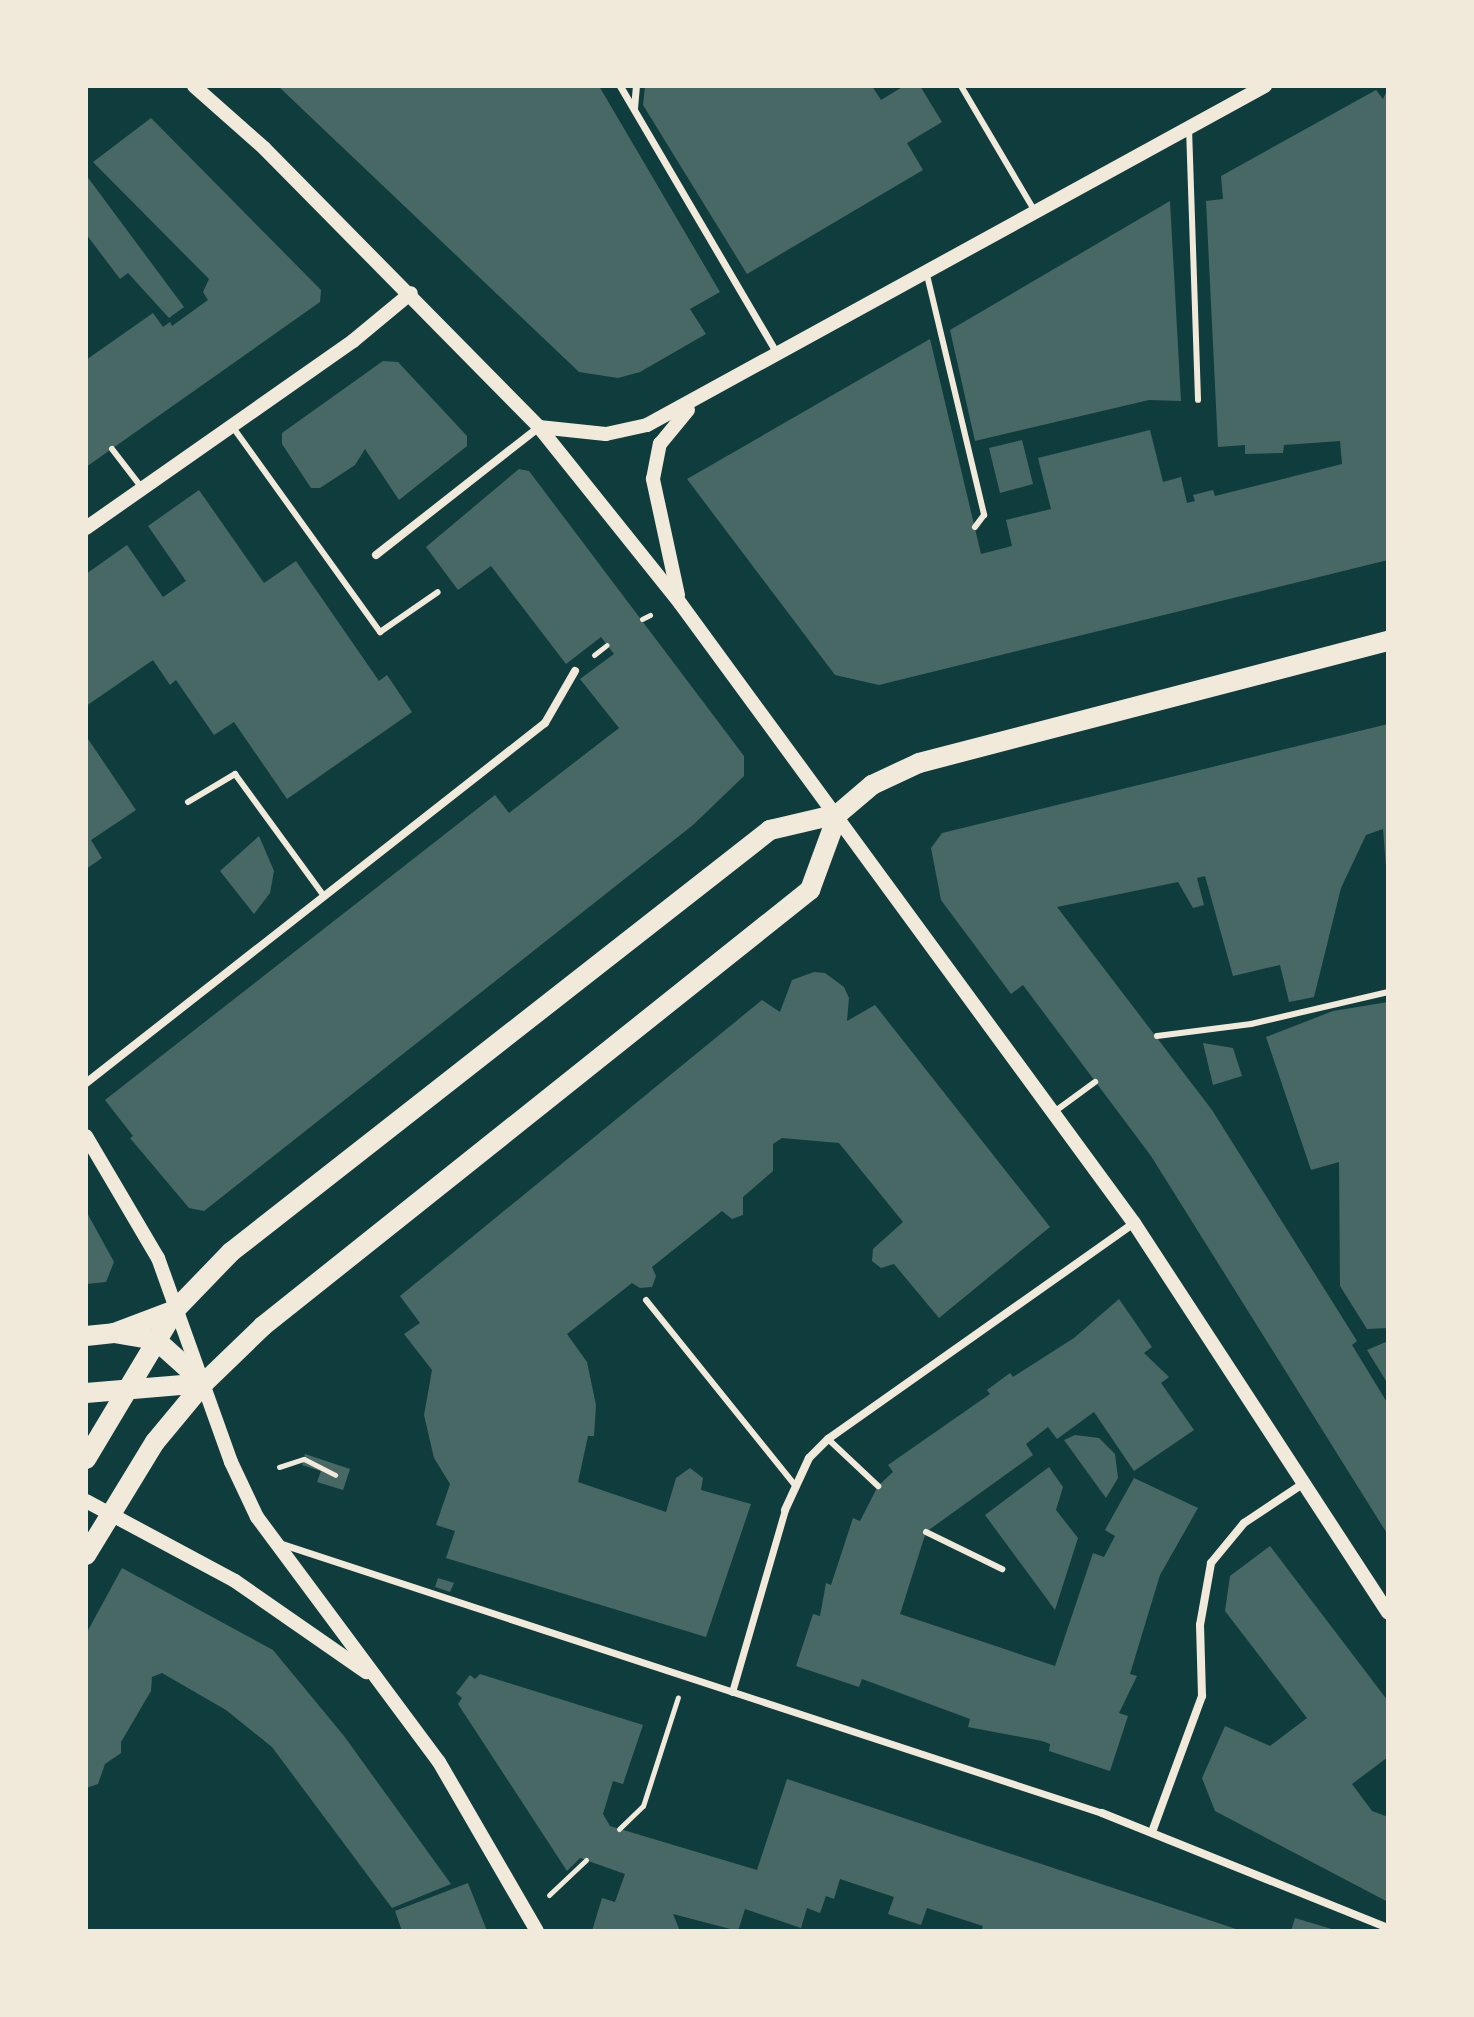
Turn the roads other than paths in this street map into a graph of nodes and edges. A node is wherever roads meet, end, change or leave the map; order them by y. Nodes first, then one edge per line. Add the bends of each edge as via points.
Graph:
1 (194, 86) edge
2 (620, 86) edge
3 (636, 86) edge
4 (961, 86) edge
5 (1265, 86) edge
6 (634, 110) junction
7 (1189, 128) junction
8 (1036, 213) junction
9 (926, 274) junction
10 (411, 293) junction
11 (778, 356) junction
12 (701, 398) junction
13 (1198, 400) dead end
14 (232, 426) junction
15 (539, 427) junction
16 (112, 449) dead end
17 (142, 488) junction
18 (975, 527) dead end
19 (86, 528) edge
20 (376, 555) dead end
21 (438, 592) dead end
22 (680, 603) junction
23 (1388, 641) edge
24 (575, 671) dead end
25 (188, 802) dead end
26 (838, 814) junction
27 (324, 896) junction
28 (1388, 992) edge
29 (1157, 1036) dead end
30 (1095, 1082) dead end
31 (86, 1083) edge
32 (1054, 1112) junction
33 (86, 1136) edge
34 (1134, 1223) junction
35 (646, 1300) dead end
36 (175, 1310) junction
37 (114, 1333) junction
38 (86, 1336) edge
39 (156, 1340) junction
40 (204, 1383) junction
41 (127, 1387) junction
42 (86, 1393) edge
43 (828, 1439) junction
44 (86, 1459) edge
45 (1305, 1483) junction
46 (794, 1484) junction
47 (878, 1486) dead end
48 (86, 1501) edge
49 (785, 1510) joint
50 (110, 1513) junction
51 (926, 1532) dead end
52 (274, 1542) junction
53 (86, 1555) edge
54 (1002, 1569) dead end
55 (1388, 1613) edge
56 (379, 1682) junction
57 (732, 1692) junction
58 (1102, 1813) joint
59 (1152, 1832) junction
60 (1388, 1928) edge
61 (537, 1931) edge

1 - 10 street
2 - 6 street
3 - 6 street
4 - 8 lane
5 - 7 street
6 - 11 street
7 - 8 street
7 - 13 lane
8 - 9 street
9 - 11 street
9 - 18 lane via 984,515
10 - 14 street
10 - 15 street
11 - 12 street
12 - 15 street via 647,425 590,433
12 - 22 street via 671,427 654,460 660,533
14 - 17 street
14 - 21 lane via 380,632
15 - 20 street
15 - 22 street
16 - 17 lane
17 - 19 street
22 - 26 street
23 - 26 main road via 919,763 872,785
24 - 27 street via 545,723
25 - 27 lane via 235,774
26 - 32 street
26 - 36 main road via 770,830 231,1252
26 - 40 main road via 810,890 263,1326
27 - 31 street
28 - 29 lane via 1251,1024
30 - 32 lane
32 - 34 street
33 - 36 street via 152,1246
34 - 43 street
34 - 45 street
35 - 46 lane
36 - 37 main road
36 - 39 main road
36 - 40 street
37 - 38 main road
37 - 39 main road
39 - 40 main road
39 - 41 main road
40 - 41 main road
40 - 50 main road via 155,1442
40 - 52 street via 243,1491
41 - 42 main road
41 - 44 main road
43 - 46 street
43 - 47 lane
45 - 55 street
45 - 59 street via 1255,1514 1211,1563 1202,1599 1198,1714
46 - 49 street
48 - 50 street
49 - 57 street
50 - 53 main road
50 - 56 street via 235,1581
51 - 54 lane
52 - 56 street
52 - 57 street
56 - 61 street via 466,1804
57 - 58 street
58 - 59 street
59 - 60 street

